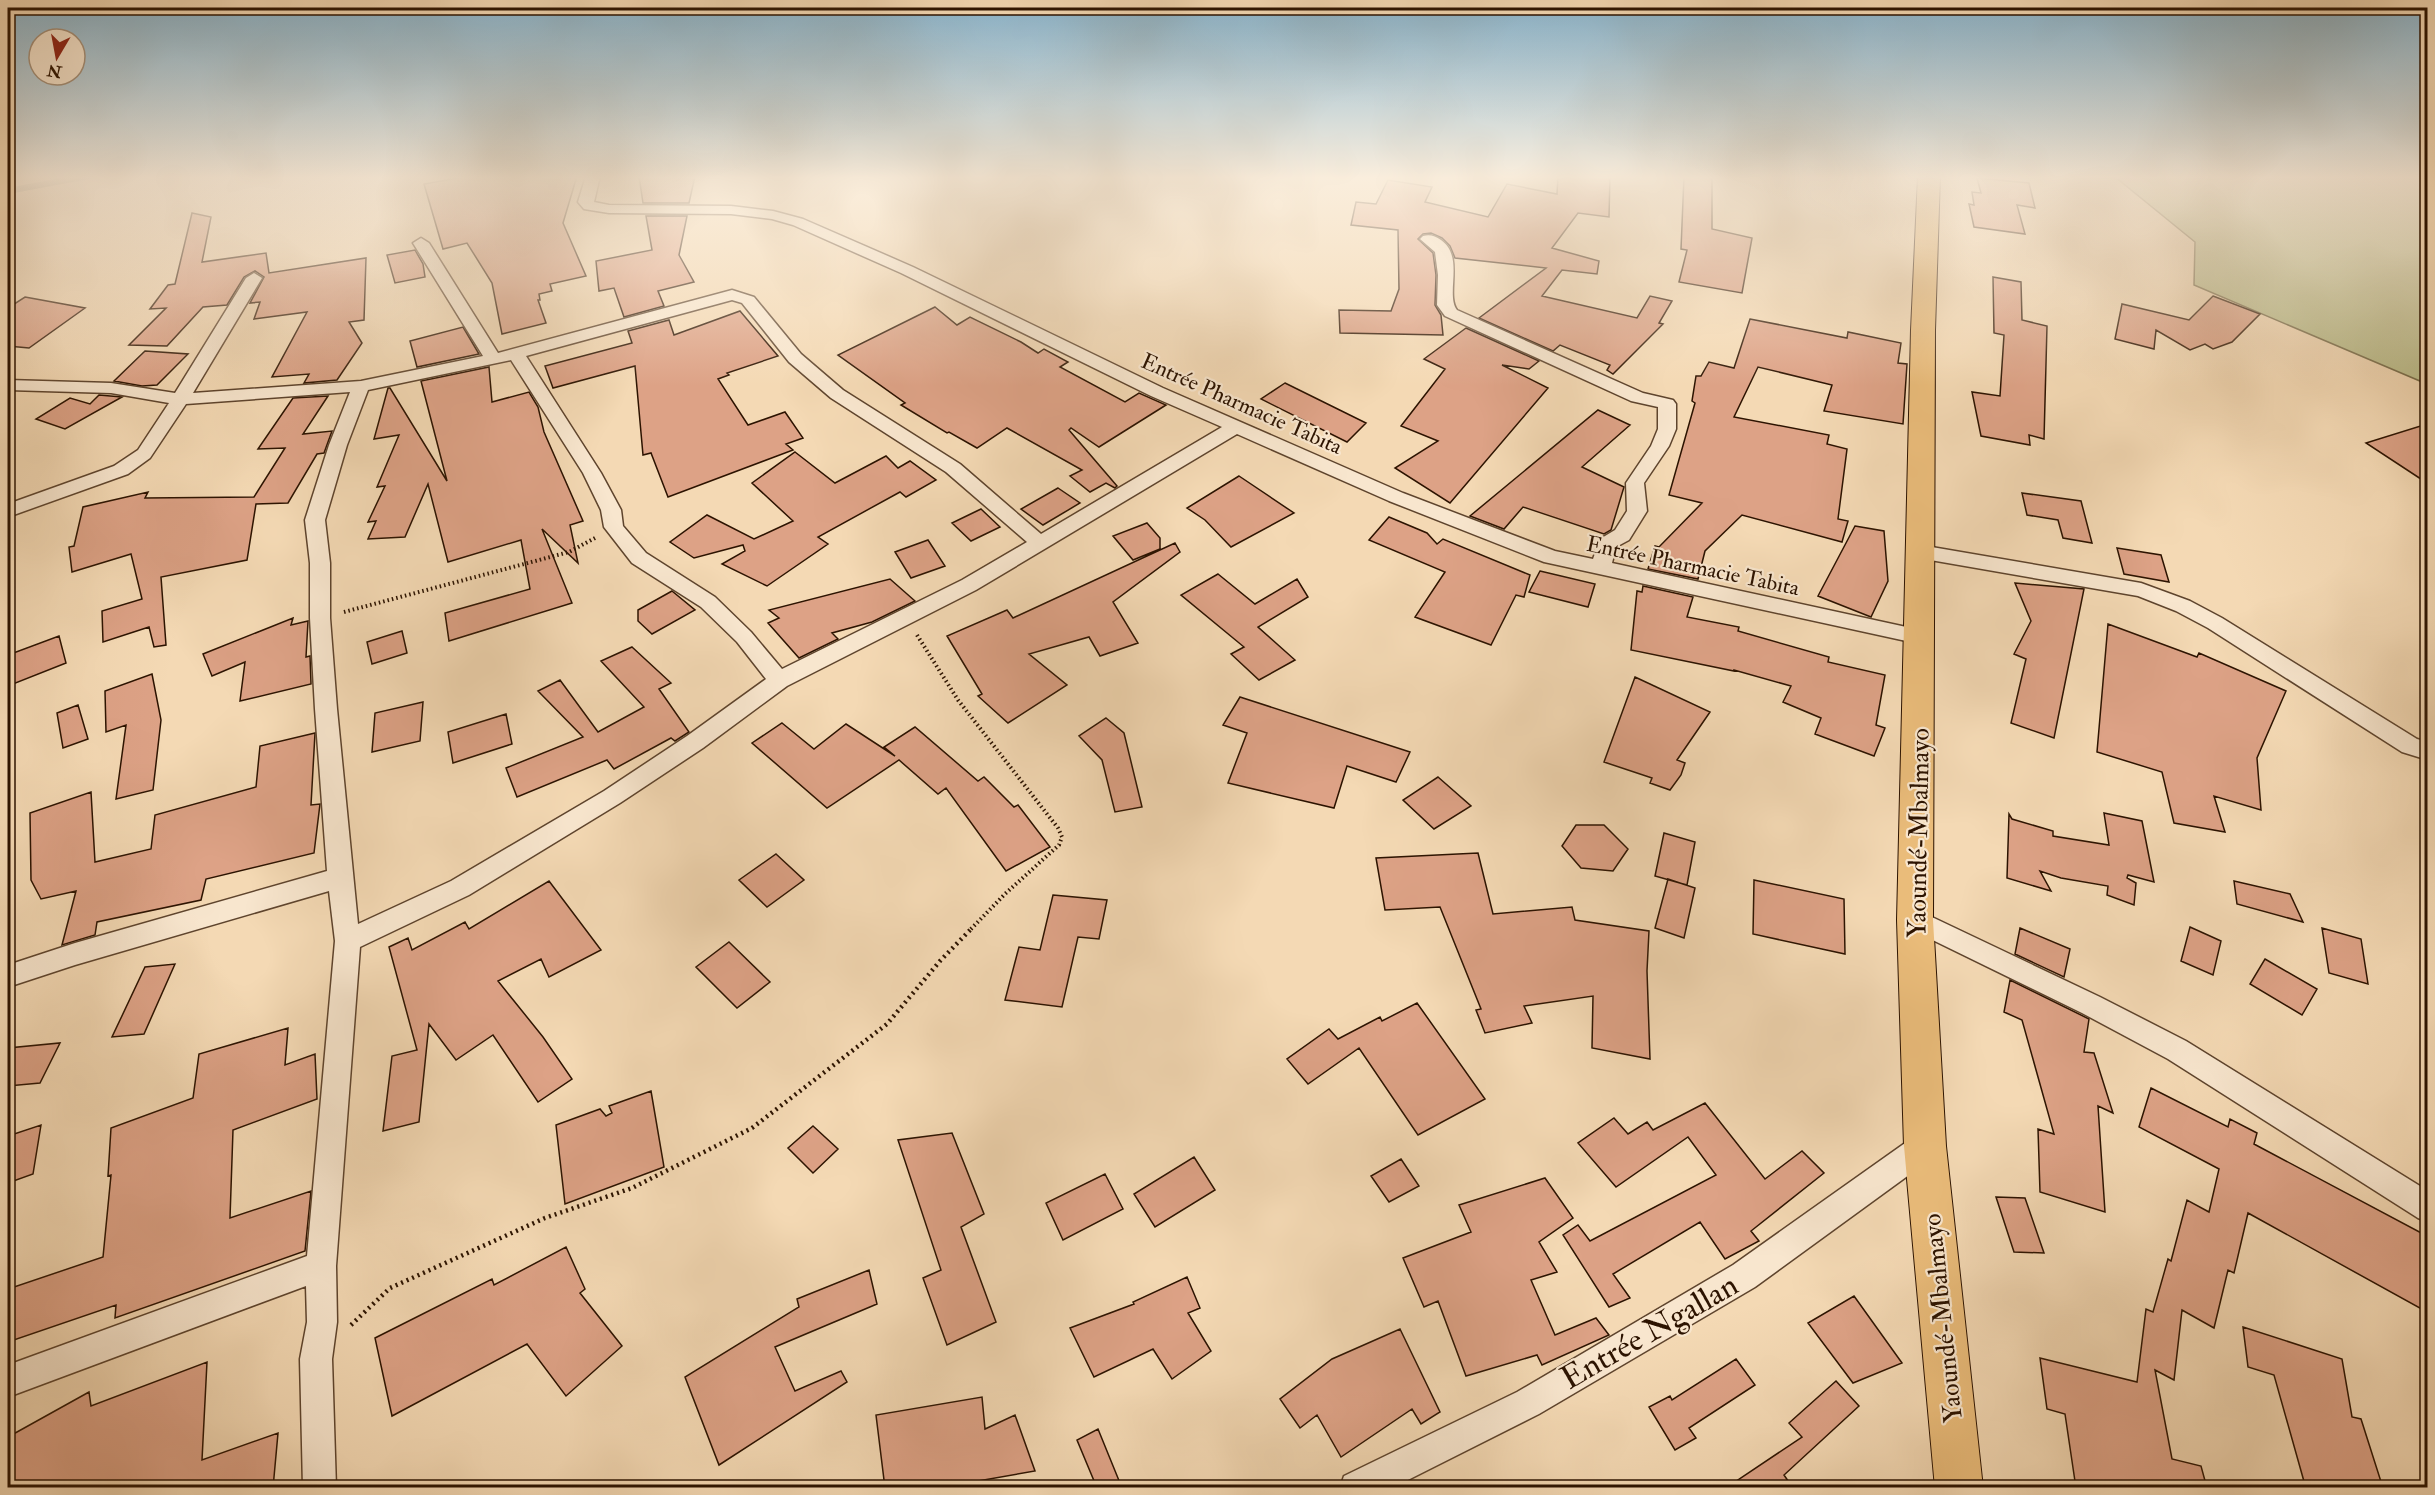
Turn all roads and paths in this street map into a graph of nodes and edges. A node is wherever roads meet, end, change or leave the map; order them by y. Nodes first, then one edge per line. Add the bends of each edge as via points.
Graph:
1 (423, 246) edge
2 (851, 246) edge
3 (1439, 246) edge
4 (1925, 246) edge
5 (254, 278) dead end
6 (516, 354) junction
7 (493, 358) junction
8 (8, 385) edge
9 (360, 386) junction
10 (179, 399) junction
11 (1236, 427) junction
12 (8, 511) edge
13 (614, 527) junction
14 (1041, 544) junction
15 (1920, 552) junction
16 (1601, 569) junction
17 (906, 617) junction
18 (320, 618) junction
19 (1920, 637) junction
20 (779, 680) junction
21 (2427, 751) edge
22 (340, 878) junction
23 (1915, 920) junction
24 (348, 941) junction
25 (8, 976) edge
26 (1925, 1146) junction
27 (2427, 1208) edge
28 (321, 1266) junction
29 (316, 1359) junction
30 (8, 1381) edge
31 (320, 1488) edge
32 (1356, 1488) edge
33 (1959, 1488) edge

1 - 7 street
2 - 11 street, Entrée Pharmacie Tabita
3 - 16 street via 1447,285 1446,304 1451,313 1637,396 1667,404 1667,429 1635,483 1637,511 1622,536 1607,544
4 - 15 highway, Yaoundé-Mbalmayo
5 - 10 street
6 - 7 street
6 - 13 street via 592,472 611,510
6 - 14 street via 732,295 741,296 795,358 837,394 953,468
7 - 9 street
8 - 10 street via 111,388
9 - 10 street
9 - 18 street via 315,520
10 - 12 street via 144,454 121,470
11 - 14 street
11 - 16 street, Entrée Pharmacie Tabita via 1407,501 1551,557
13 - 18 path via 569,552
13 - 20 street via 639,558 708,602 744,637
14 - 17 street
15 - 19 highway, Yaoundé-Mbalmayo
15 - 21 street via 2141,590 2183,606 2410,746
16 - 19 street, Entrée Pharmacie Tabita
17 - 20 street
17 - 29 path via 958,700 1058,828 1062,837 1059,845 940,961 887,1024 752,1128 632,1188 546,1218 390,1288
18 - 22 street
19 - 23 highway, Yaoundé-Mbalmayo
20 - 24 street via 695,742 550,834 460,888
22 - 24 street
22 - 25 street
23 - 26 highway, Yaoundé-Mbalmayo
23 - 27 street via 2177,1050
24 - 28 street
26 - 32 street, Entrée Ngallan via 1744,1276 1528,1403
26 - 33 highway, Yaoundé-Mbalmayo
28 - 29 street via 322,1322
28 - 30 street
29 - 31 street

